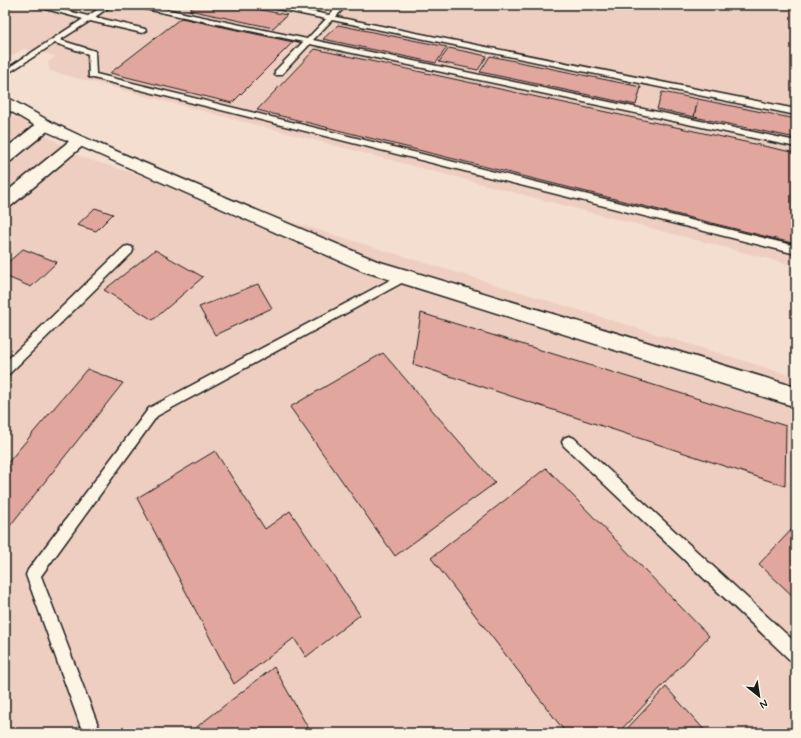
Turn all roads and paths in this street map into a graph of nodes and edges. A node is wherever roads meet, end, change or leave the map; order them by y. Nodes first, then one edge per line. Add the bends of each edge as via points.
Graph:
1 (34, 5) edge
2 (109, 5) edge
3 (136, 5) edge
4 (267, 5) edge
5 (343, 5) edge
6 (88, 18) junction
7 (331, 18) junction
8 (142, 31) dead end
9 (55, 41) junction
10 (308, 41) junction
11 (5, 73) edge
12 (278, 73) dead end
13 (5, 102) edge
14 (796, 112) edge
15 (44, 125) junction
16 (79, 141) junction
17 (796, 144) edge
18 (5, 157) edge
19 (5, 202) edge
20 (128, 250) dead end
21 (796, 250) edge
22 (405, 276) junction
23 (5, 370) edge
24 (796, 397) edge
25 (569, 442) dead end
26 (796, 654) edge
27 (92, 733) edge

1 - 6 lane
2 - 6 lane
3 - 10 lane
4 - 7 lane
5 - 7 lane
6 - 8 lane
6 - 9 lane
7 - 10 lane
7 - 14 lane
9 - 11 lane
9 - 21 lane via 92,53 92,75
10 - 12 lane
10 - 17 lane
13 - 15 street
15 - 16 street
15 - 18 street
16 - 19 street
16 - 22 street via 370,266
20 - 23 lane
22 - 24 street
22 - 27 lane via 153,412 33,575
25 - 26 lane

